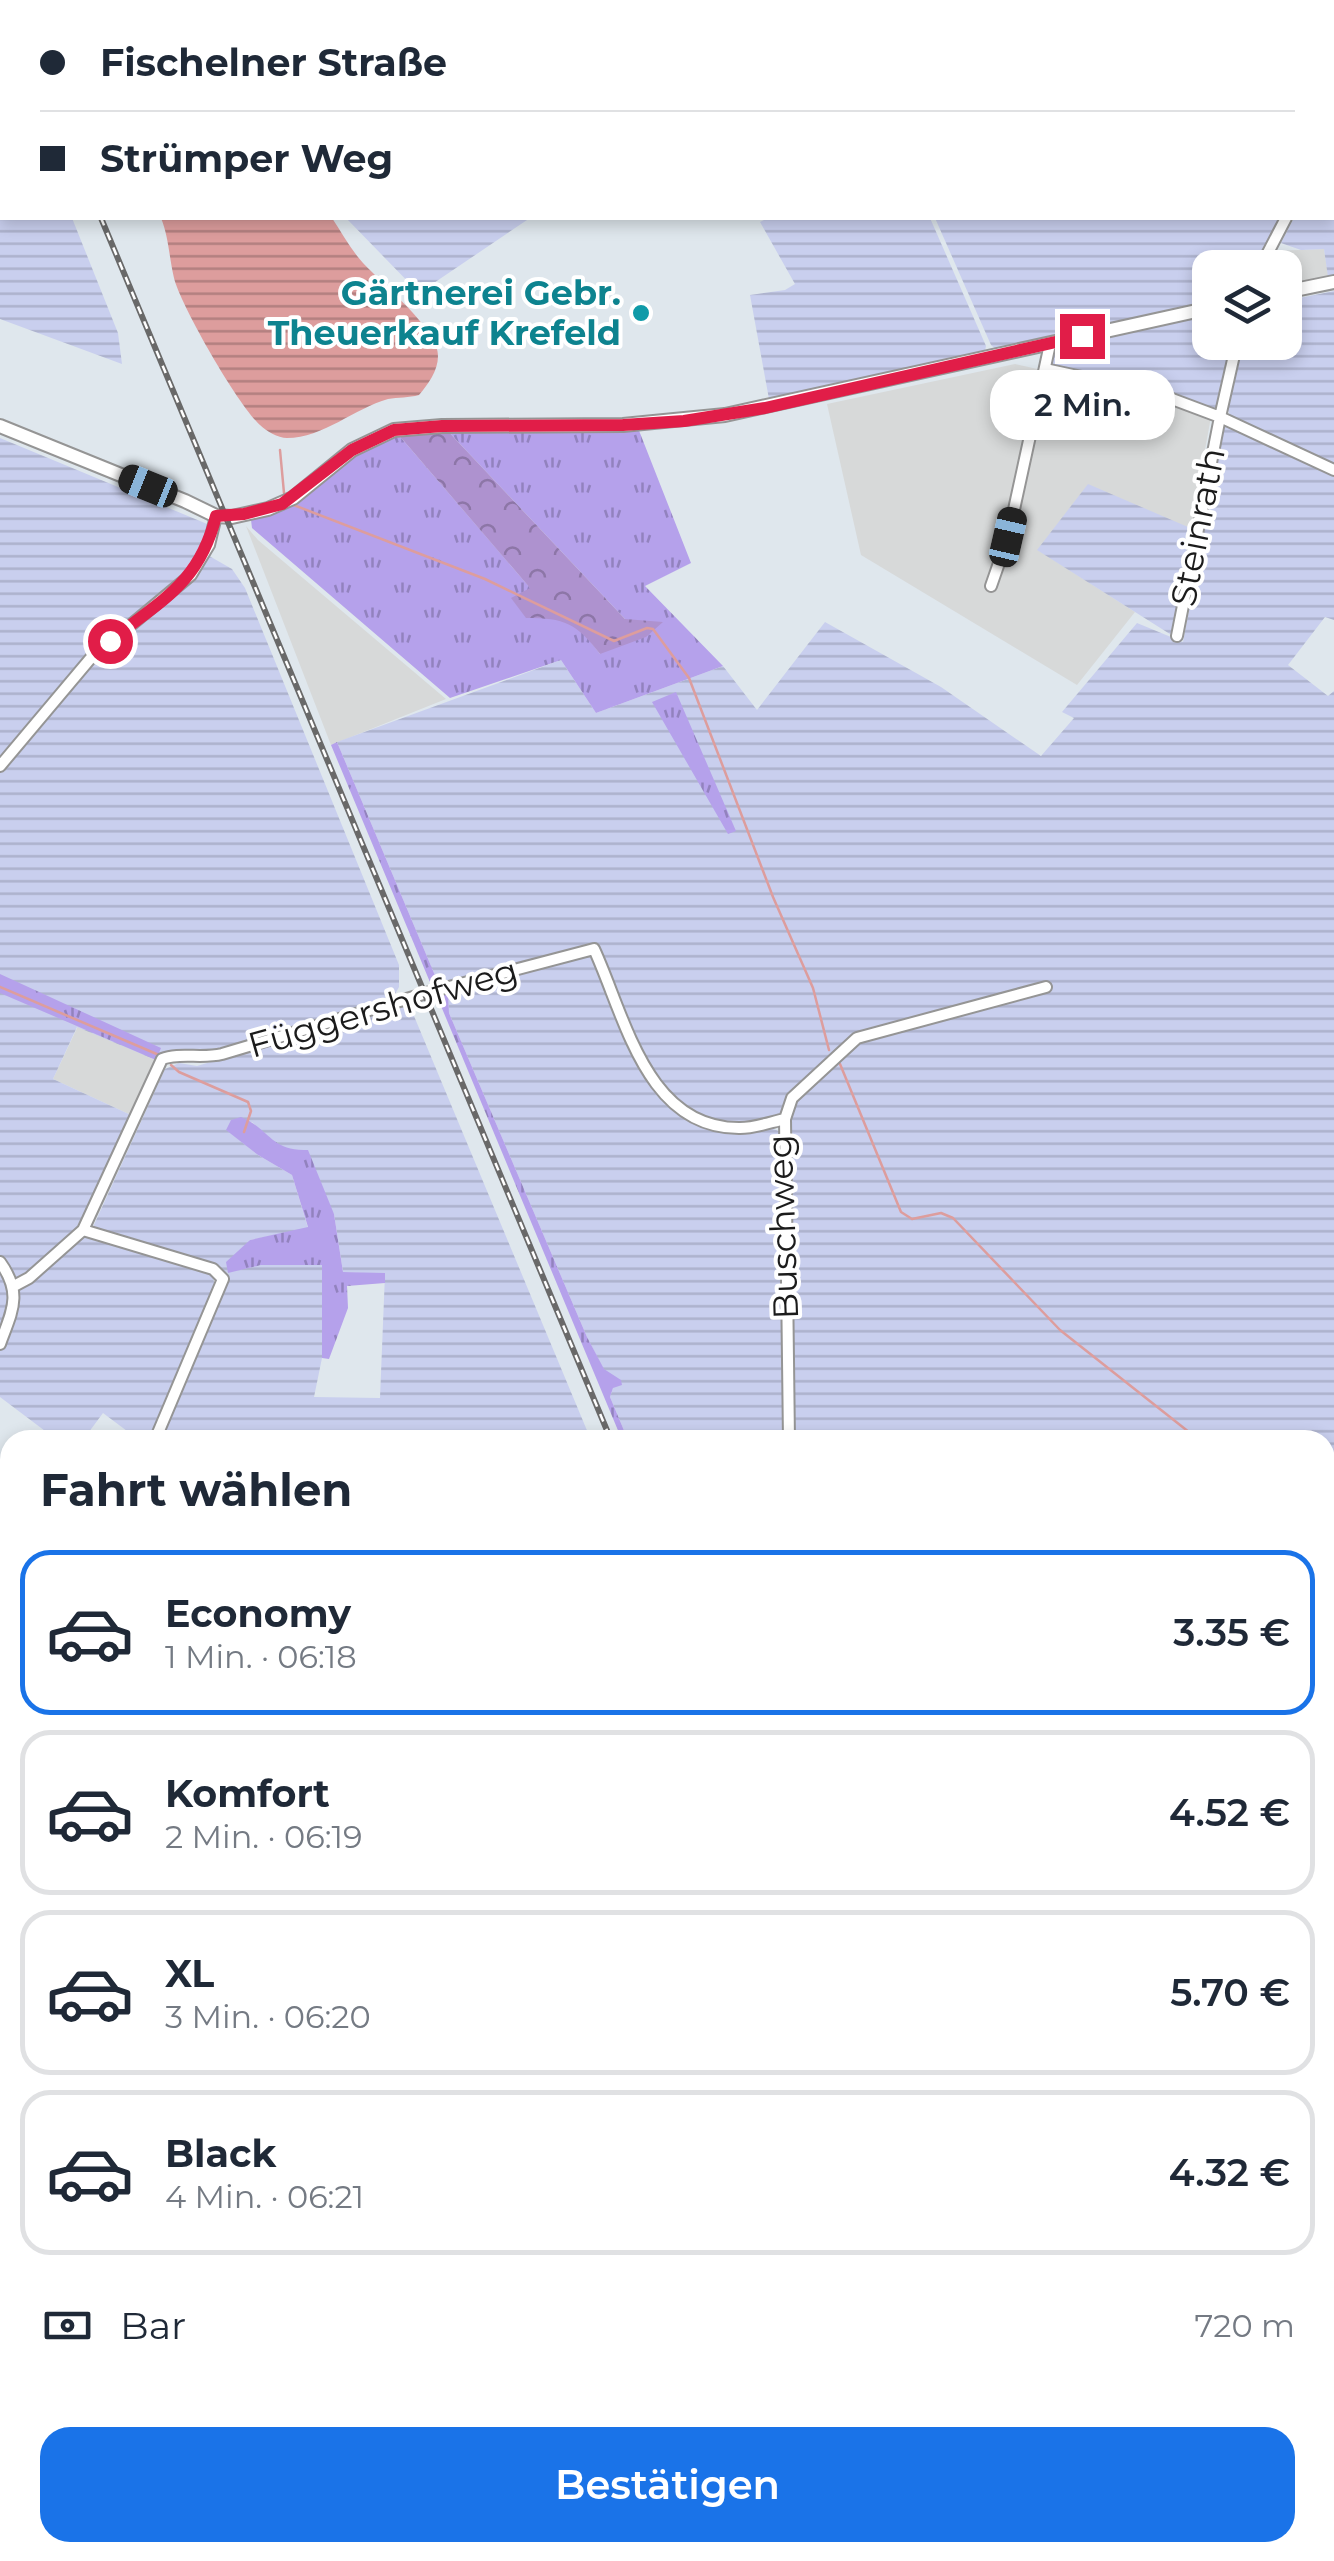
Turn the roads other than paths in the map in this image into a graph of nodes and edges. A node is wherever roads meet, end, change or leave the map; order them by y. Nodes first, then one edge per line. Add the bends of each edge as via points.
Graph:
1 (1285, 220) edge
2 (1269, 250) edge
3 (1334, 282) edge
4 (1302, 289) edge
5 (1192, 312) edge
6 (1050, 344) junction
7 (1233, 360) edge
8 (1046, 369) junction
9 (1220, 417) junction
10 (0, 426) edge
11 (1334, 470) edge
12 (216, 516) junction
13 (991, 586) dead end
14 (1177, 636) dead end
15 (0, 766) edge
16 (594, 949) joint
17 (1046, 987) dead end
18 (786, 1119) junction
19 (84, 1230) junction
20 (0, 1262) edge
21 (14, 1286) junction
22 (0, 1344) edge
23 (159, 1430) edge
24 (789, 1430) edge

1 - 2 street
3 - 4 street
5 - 6 street
6 - 8 street
6 - 12 street via 684,421 394,430 352,450 288,500
7 - 9 street, Steinrath
8 - 9 street via 1156,393
8 - 13 street
9 - 11 street
9 - 14 street, Steinrath
10 - 12 street
12 - 15 street via 191,575 90,659
16 - 18 street, Buschweg via 647,1072 670,1101 705,1121 738,1128
16 - 19 street, Függershofweg via 222,1054 162,1059
17 - 18 street via 857,1038 792,1098
18 - 24 street, Buschweg
19 - 21 street
19 - 23 street via 212,1269 223,1279
20 - 21 street
21 - 22 street

